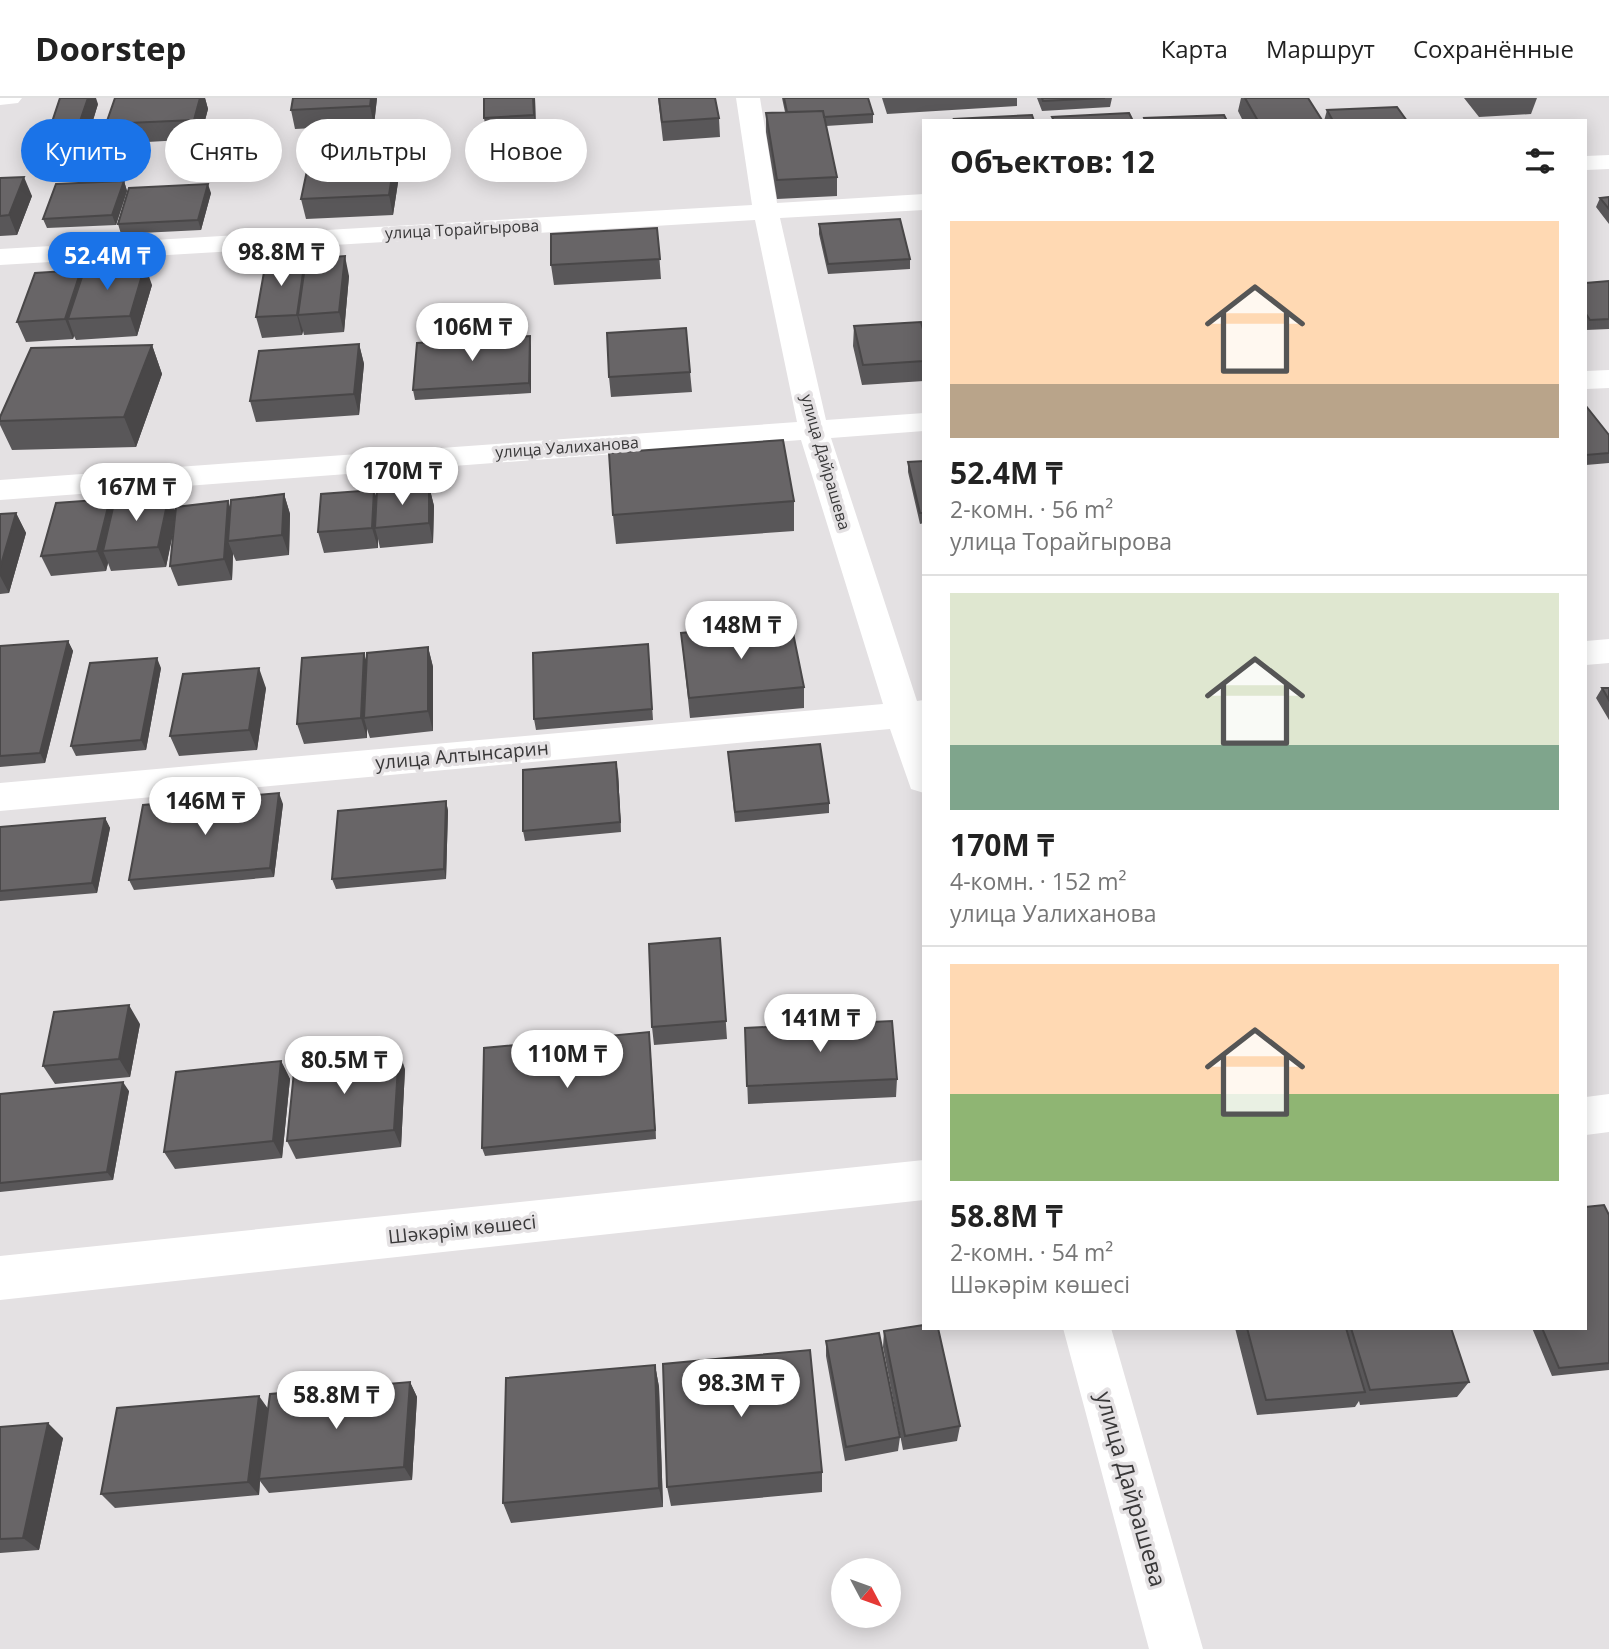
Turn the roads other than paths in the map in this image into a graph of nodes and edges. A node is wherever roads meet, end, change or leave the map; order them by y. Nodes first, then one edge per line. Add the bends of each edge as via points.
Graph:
1 (10, 98) edge
2 (748, 98) edge
3 (0, 99) edge
4 (1609, 162) edge
5 (1587, 163) edge
6 (922, 202) edge
7 (766, 211) junction
8 (0, 257) edge
9 (1609, 379) edge
10 (1587, 380) edge
11 (922, 422) edge
12 (813, 429) junction
13 (0, 490) edge
14 (1609, 651) edge
15 (1587, 653) edge
16 (914, 714) edge
17 (922, 766) edge
18 (0, 797) edge
19 (1609, 1114) edge
20 (1587, 1116) edge
21 (922, 1181) edge
22 (0, 1278) edge
23 (1088, 1330) edge
24 (1176, 1649) edge

1 - 3 street
2 - 7 street, улица Дайрашева
4 - 5 street
6 - 7 street, улица Торайгырова
7 - 8 street, улица Торайгырова
7 - 12 street, улица Дайрашева
9 - 10 street
11 - 12 street, улица Уалиханова
12 - 13 street, улица Уалиханова
12 - 16 street, улица Дайрашева
14 - 15 street
16 - 17 street, улица Дайрашева
16 - 18 street, улица Алтынсарин
19 - 20 street
21 - 22 street, Шәкәрім көшесі
23 - 24 street, улица Дайрашева

